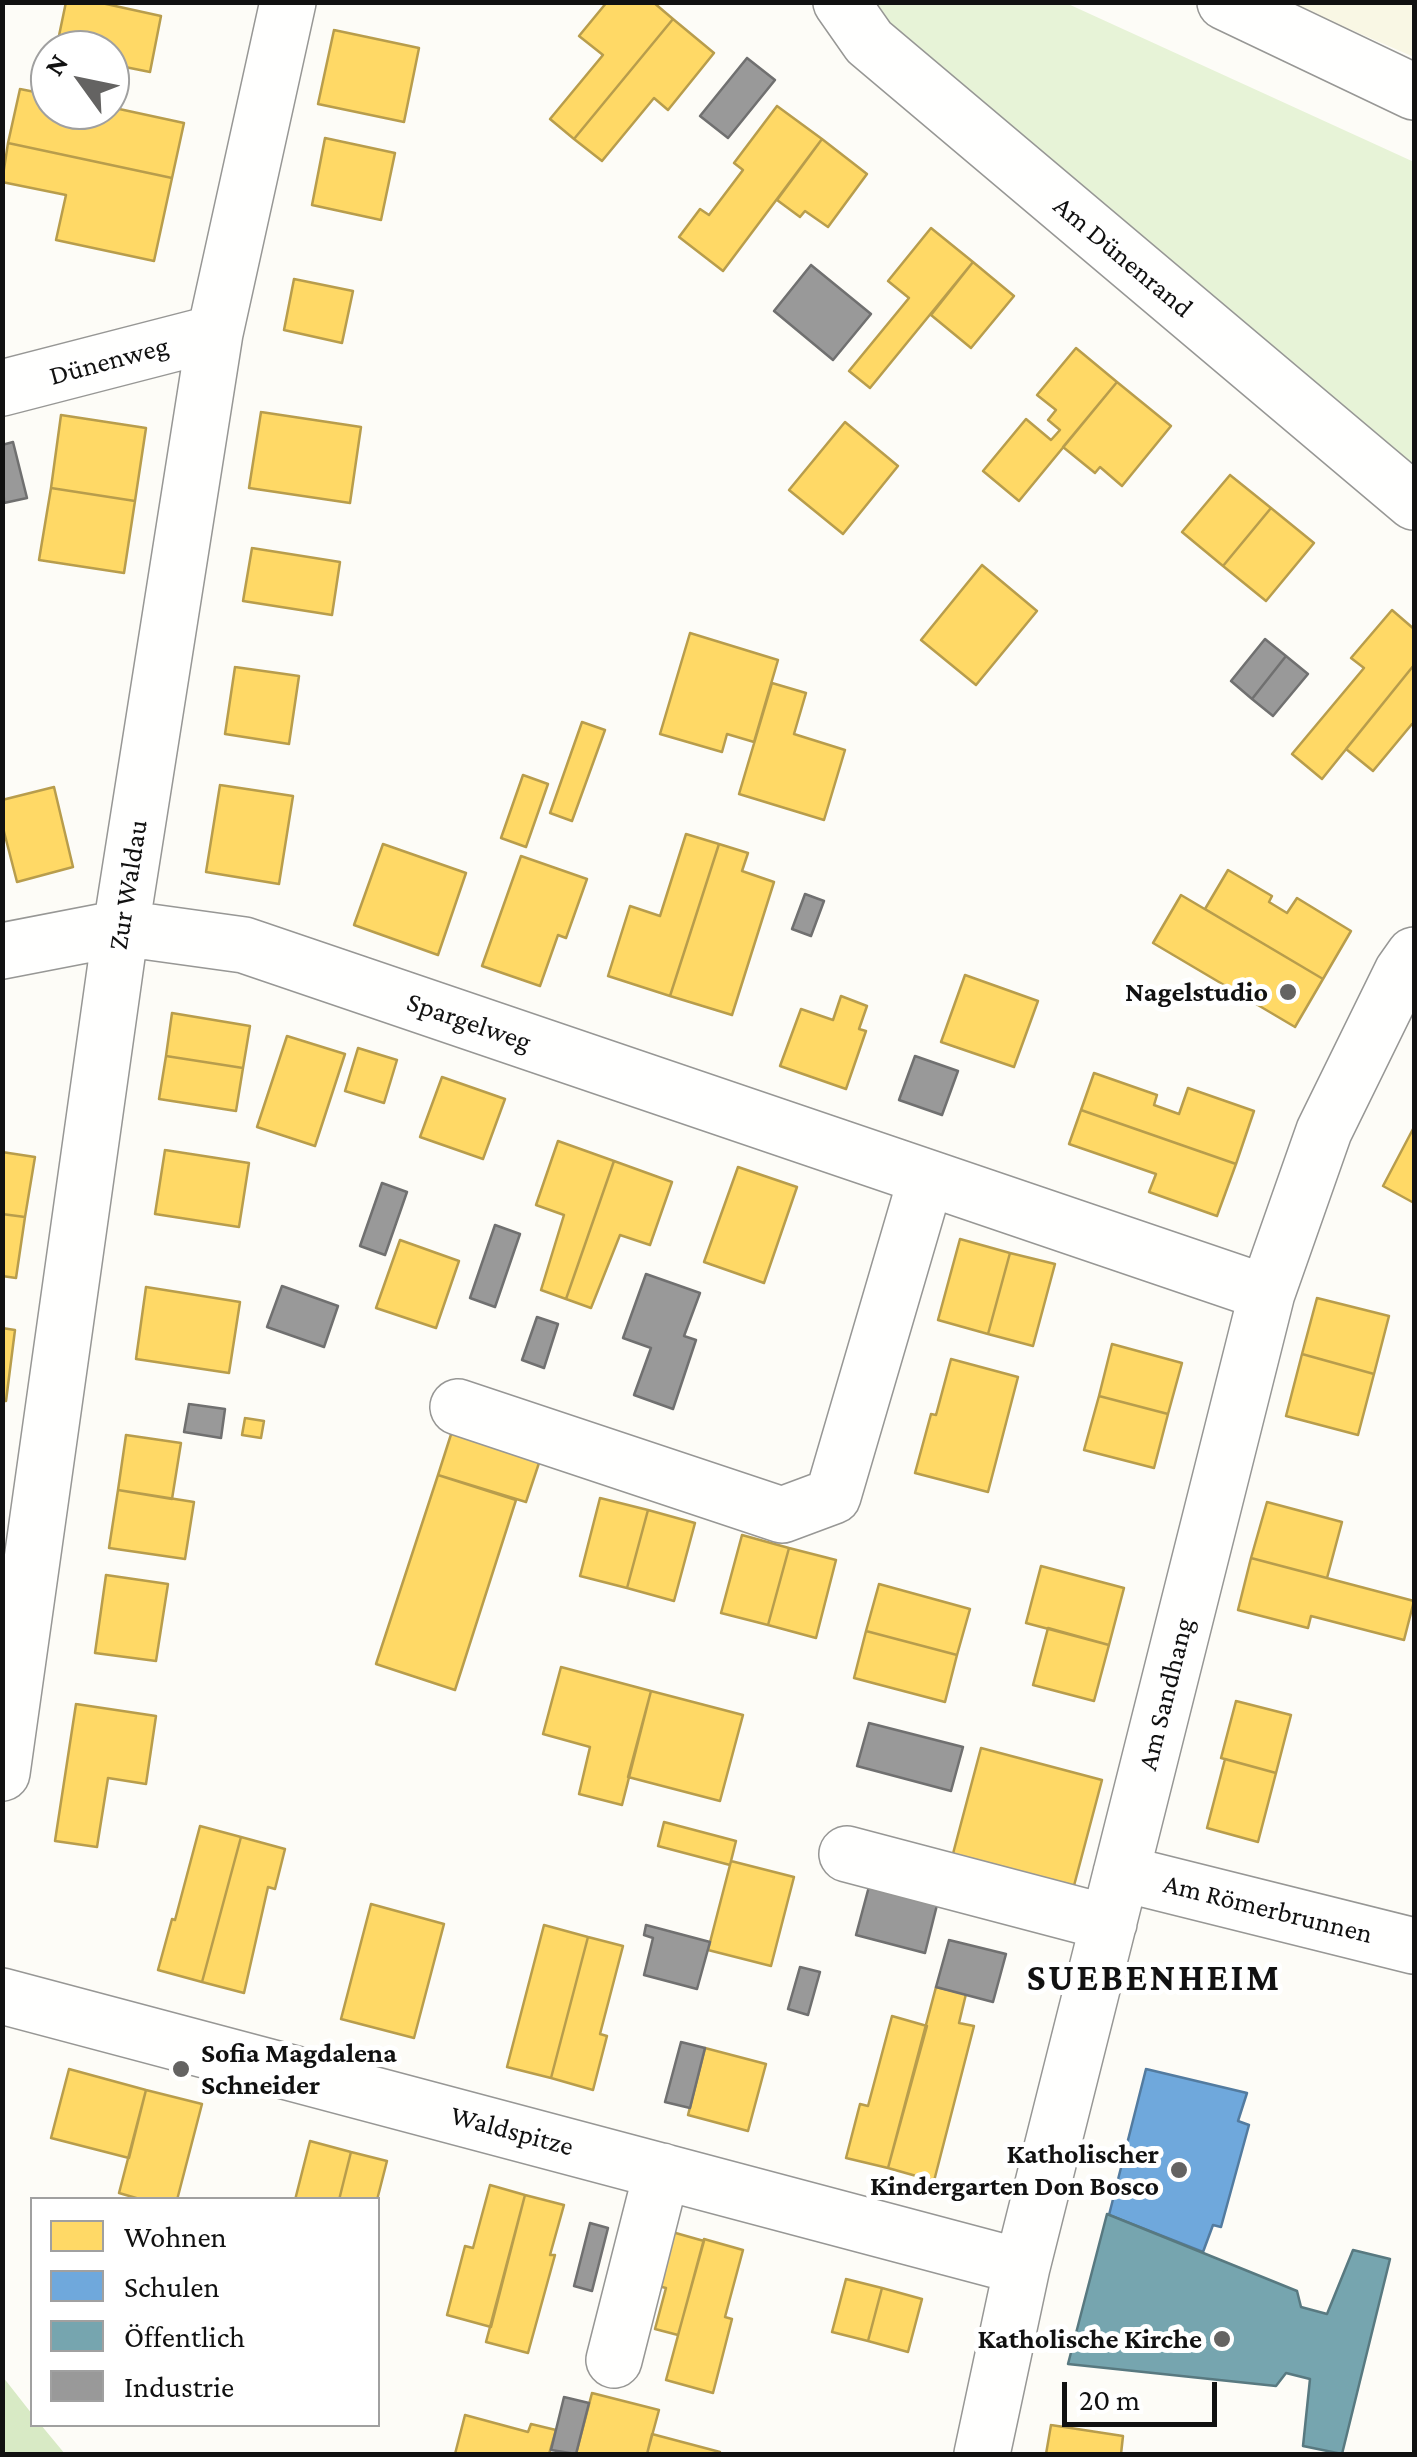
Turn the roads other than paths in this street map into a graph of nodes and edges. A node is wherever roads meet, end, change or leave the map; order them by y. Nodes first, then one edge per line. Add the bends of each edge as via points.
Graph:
1 (288, 2) edge
2 (841, 2) edge
3 (1224, 2) edge
4 (1414, 92) edge
5 (215, 333) junction
6 (2, 388) edge
7 (1414, 502) edge
8 (121, 928) junction
9 (2, 950) edge
10 (1414, 956) edge
11 (926, 1180) junction
12 (1267, 1293) junction
13 (458, 1407) dead end
14 (2, 1774) edge
15 (847, 1854) dead end
16 (1115, 1898) junction
17 (1414, 1946) edge
18 (2, 1996) edge
19 (662, 2171) junction
20 (1022, 2267) junction
21 (614, 2360) dead end
22 (982, 2454) edge

1 - 5 street, Zur Waldau
2 - 7 street, Am Dünenrand via 869,42
3 - 4 street
5 - 6 street, Dünenweg
5 - 8 street, Zur Waldau
8 - 9 street, Spargelweg
8 - 11 street, Spargelweg via 244,945
8 - 14 street, Zur Waldau
10 - 12 street, Am Sandhang via 1324,1131
11 - 12 street, Spargelweg
11 - 13 street via 832,1496 782,1515
12 - 16 street, Am Sandhang
15 - 16 street, Am Römerbrunnen
16 - 17 street, Am Römerbrunnen
16 - 20 street, Am Sandhang
18 - 19 street, Waldspitze
19 - 20 street, Waldspitze
19 - 21 street
20 - 22 street, Am Sandhang

